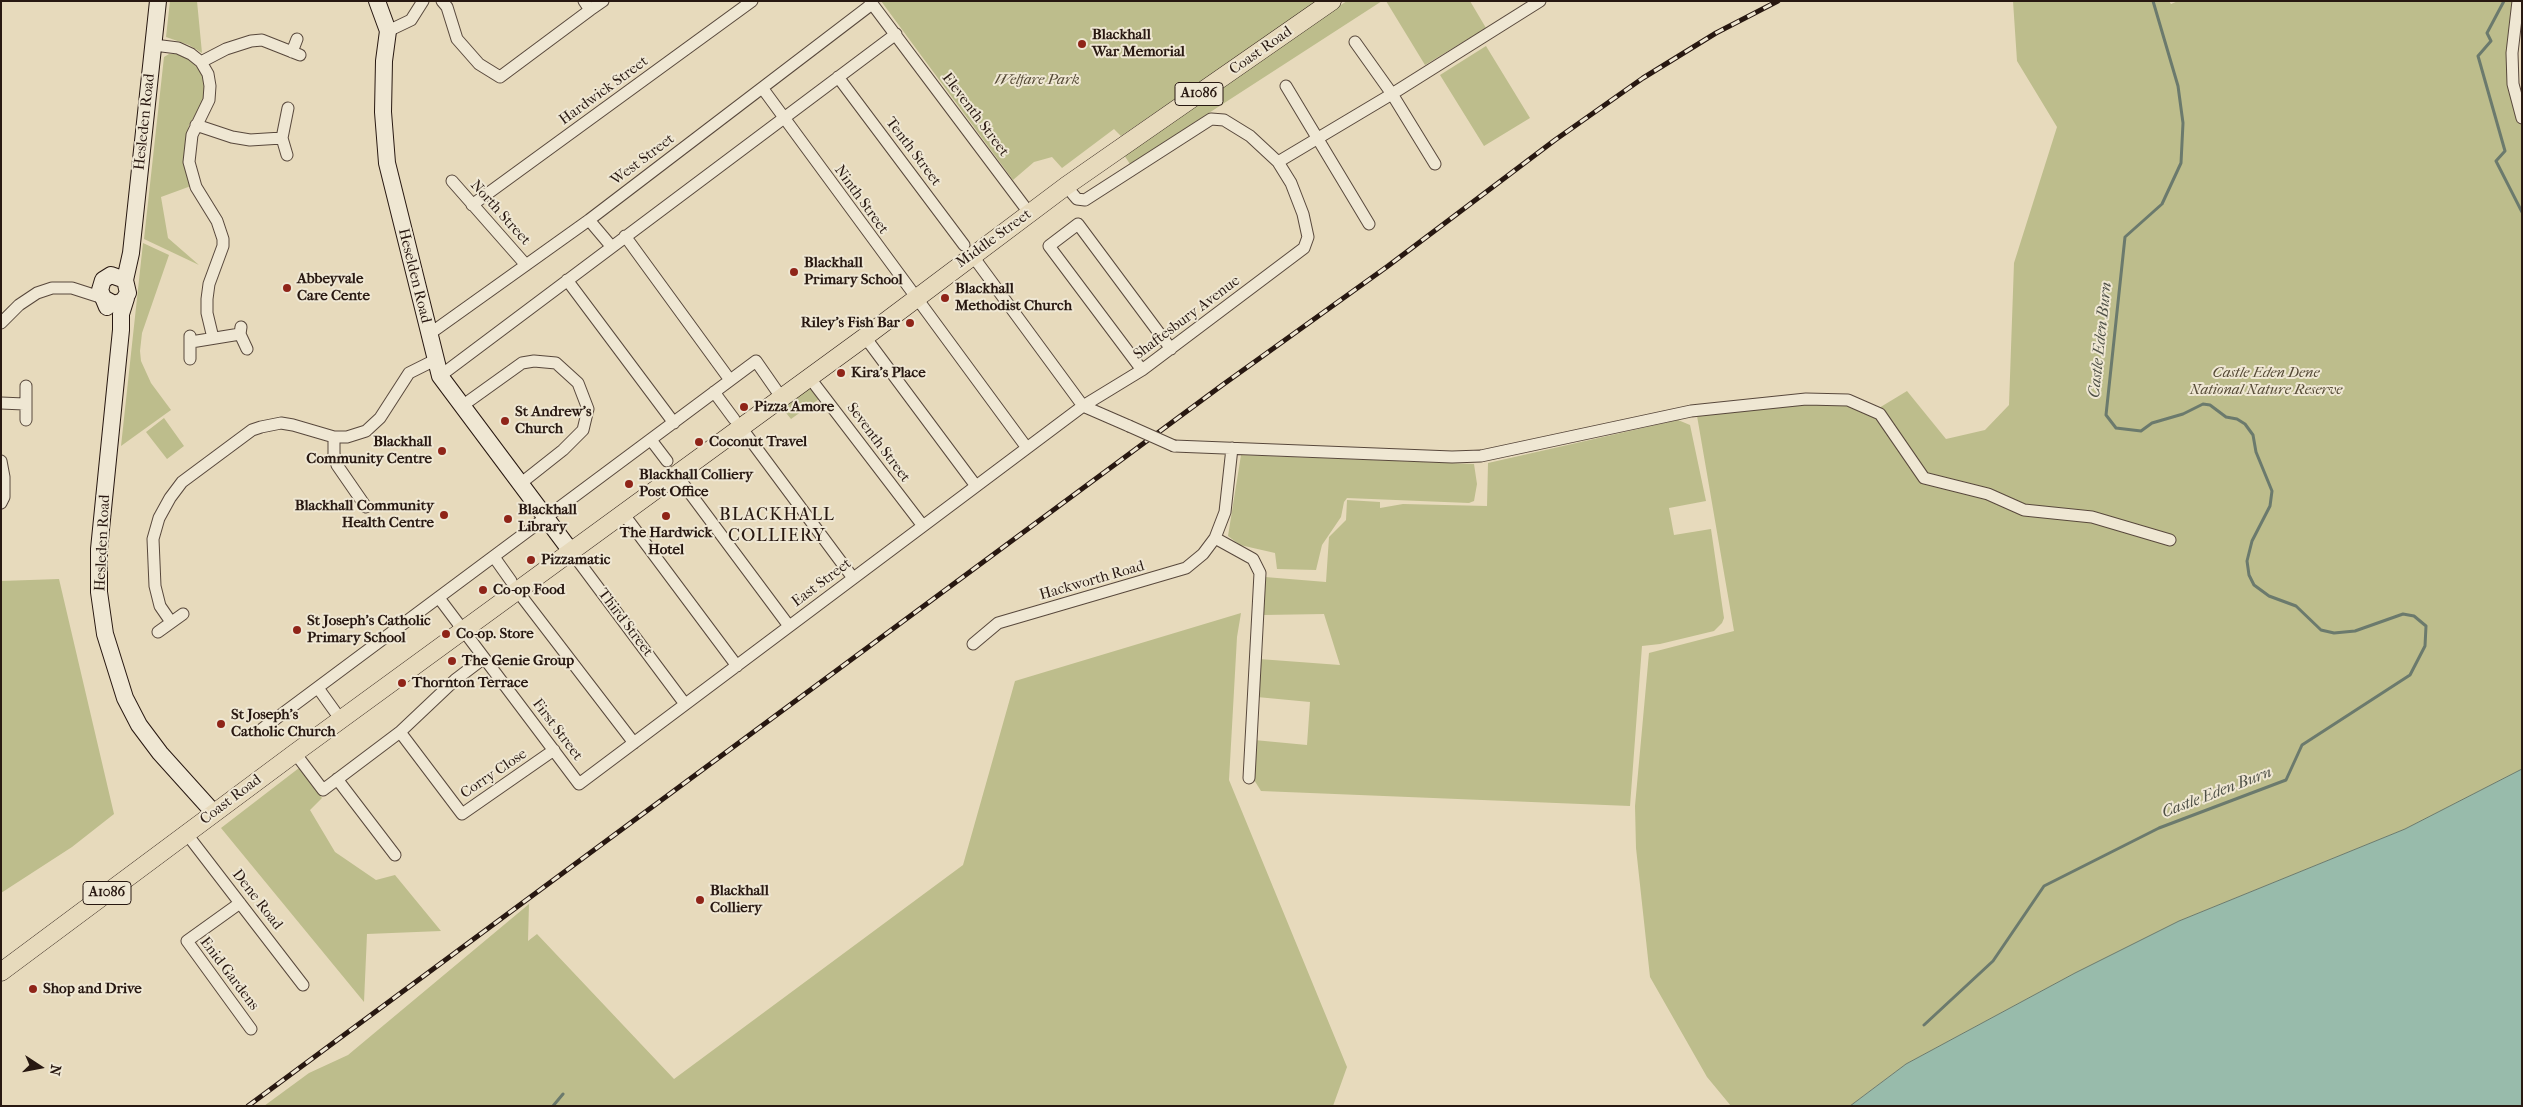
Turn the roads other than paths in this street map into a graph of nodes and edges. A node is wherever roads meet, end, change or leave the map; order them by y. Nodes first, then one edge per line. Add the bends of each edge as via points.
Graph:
1 (158, 1) edge
2 (377, 1) edge
3 (422, 1) edge
4 (442, 1) edge
5 (603, 1) edge
6 (752, 1) edge
7 (1332, 1) edge
8 (1540, 1) edge
9 (2518, 1) edge
10 (871, 3) edge
11 (587, 6) edge
12 (388, 32) junction
13 (896, 34) junction
14 (297, 39) dead end
15 (1356, 42) dead end
16 (154, 45) junction
17 (201, 62) junction
18 (838, 77) junction
19 (1286, 86) dead end
20 (763, 89) junction
21 (1392, 94) junction
22 (288, 108) dead end
23 (2522, 118) edge
24 (784, 119) junction
25 (196, 125) junction
26 (282, 138) junction
27 (1318, 138) junction
28 (286, 155) dead end
29 (1278, 162) junction
30 (1435, 164) dead end
31 (452, 181) dead end
32 (1066, 186) junction
33 (472, 204) junction
34 (1030, 214) junction
35 (589, 220) junction
36 (1369, 224) dead end
37 (625, 236) junction
38 (611, 246) junction
39 (968, 250) junction
40 (526, 265) junction
41 (113, 279) junction
42 (567, 280) junction
43 (72, 288) junction
44 (102, 298) junction
45 (126, 298) junction
46 (915, 298) junction
47 (1, 323) edge
48 (121, 330) junction
49 (428, 334) junction
50 (865, 337) junction
51 (213, 338) junction
52 (246, 349) dead end
53 (1171, 349) junction
54 (190, 359) dead end
55 (435, 360) junction
56 (1142, 370) junction
57 (440, 376) junction
58 (809, 377) junction
59 (730, 380) junction
60 (26, 386) dead end
61 (714, 392) junction
62 (781, 397) junction
63 (1, 403) edge
64 (24, 404) junction
65 (462, 406) junction
66 (1084, 406) junction
67 (26, 420) dead end
68 (674, 423) junction
69 (737, 423) junction
70 (334, 437) junction
71 (651, 440) junction
72 (1027, 448) junction
73 (1232, 448) junction
74 (1, 461) edge
75 (671, 467) junction
76 (520, 484) junction
77 (976, 486) junction
78 (1, 503) edge
79 (366, 507) dead end
80 (622, 512) junction
81 (546, 518) junction
82 (922, 526) junction
83 (1215, 538) junction
84 (2170, 540) dead end
85 (570, 550) junction
86 (494, 557) junction
87 (853, 578) junction
88 (511, 580) dead end
89 (522, 597) dead end
90 (439, 598) junction
91 (183, 614) dead end
92 (171, 622) junction
93 (789, 626) junction
94 (463, 630) junction
95 (158, 632) dead end
96 (973, 644) dead end
97 (484, 658) junction
98 (737, 666) junction
99 (318, 688) junction
100 (685, 704) junction
101 (341, 720) junction
102 (262, 729) dead end
103 (400, 732) junction
104 (634, 743) junction
105 (554, 750) junction
106 (295, 753) junction
107 (1249, 778) dead end
108 (337, 779) junction
109 (578, 784) joint
110 (214, 813) junction
111 (186, 833) junction
112 (395, 855) dead end
113 (240, 903) junction
114 (1, 972) edge
115 (303, 985) dead end
116 (252, 1029) dead end

1 - 16 main road, Hesleden Road
2 - 12 main road, Heselden Road
3 - 12 street via 411,20
4 - 11 street via 457,39 479,64 500,76
5 - 11 street
6 - 33 street, Hardwick Street
7 - 32 main road, Coast Road / A1086
8 - 21 street
9 - 23 street via 2512,52 2513,84
10 - 13 street, Eleventh Street
10 - 20 street, West Street
12 - 49 main road, Heselden Road via 383,112 387,163
13 - 18 street
13 - 34 street, Eleventh Street
14 - 17 street via 296,53 262,40 251,41
15 - 21 street
16 - 17 street via 178,48
16 - 41 main road, Hesleden Road via 132,243
17 - 25 street via 208,74 209,100
18 - 24 street
18 - 39 street, Tenth Street
19 - 27 street
20 - 24 street, Ninth Street
20 - 35 street, West Street
21 - 27 street
21 - 30 street
22 - 26 street
24 - 37 street
24 - 46 street, Ninth Street
25 - 26 street via 250,140
25 - 51 street via 189,151 192,175 222,232 223,246 207,299
26 - 28 street
27 - 29 street
27 - 36 street
29 - 32 street via 1250,136 1224,120 1211,119 1093,197 1077,199
29 - 53 street, Shaftesbury Avenue via 1291,183 1303,214 1308,238 1304,248
31 - 33 street, North Street
32 - 34 main road, Middle Street / A1086
33 - 40 street, North Street
34 - 39 main road, Middle Street / A1086
35 - 38 street
35 - 40 street, West Street
37 - 38 street
37 - 59 street
38 - 42 street
39 - 46 main road, Middle Street / A1086
39 - 66 street, Tenth Street
40 - 49 street, West Street
41 - 43 street
41 - 44 main road via 100,290
41 - 45 main road via 128,289
42 - 57 street
42 - 68 street
43 - 44 street
43 - 47 street via 52,288 37,293
44 - 45 main road via 114,304
44 - 48 main road
45 - 48 main road, Hesleden Road
46 - 50 main road, Middle Street / A1086
46 - 72 street, Ninth Street
48 - 110 main road, Hesleden Road via 99,549 99,592 105,634 125,698 140,725 160,753
49 - 55 main road, Heselden Road
50 - 58 main road, Middle Street / A1086
50 - 77 street
51 - 52 street via 241,330
51 - 54 street via 190,338
53 - 56 street, Shaftesbury Avenue
53 - 56 street via 1078,224 1050,246
55 - 57 main road, Heselden Road
55 - 70 street via 409,373 380,418 366,431
56 - 66 street, Shaftesbury Avenue
57 - 65 main road, Heselden Road
58 - 62 main road, Middle Street / A1086
58 - 82 street, Seventh Street
59 - 61 street
59 - 62 street via 756,361
60 - 64 street
61 - 68 street
61 - 69 street
62 - 69 main road, Middle Street / A1086
63 - 64 street
64 - 67 street
65 - 76 main road, Heselden Road
65 - 76 street via 522,363 534,360 556,362 578,383 588,409 583,430
66 - 72 street, East Street
66 - 73 street, bridge via 1174,446
68 - 71 street
69 - 75 main road, Middle Street / A1086
69 - 87 street
70 - 79 street via 337,465
70 - 92 street via 281,423 261,426 182,482 159,518 153,539 155,586 160,606
71 - 75 street
71 - 81 street
72 - 77 street, East Street
73 - 83 street, Hackworth Road via 1225,512
73 - 84 street via 1481,456 1691,411 1806,399 1848,400 1880,414 1924,478 1988,494 2024,510 2092,517
74 - 78 street via 4,477
75 - 80 main road, Middle Street / A1086
75 - 93 street
76 - 81 main road, Heselden Road
77 - 82 street, East Street
80 - 85 main road, Middle Street / A1086
80 - 98 street
81 - 85 main road, Third Street
81 - 86 street
82 - 87 street, East Street
83 - 96 street, Hackworth Road via 1186,568 998,622
83 - 107 street via 1253,559 1260,572
85 - 94 main road, Middle Street / A1086
85 - 100 street, Third Street
86 - 88 street
86 - 90 street
87 - 93 street, East Street
89 - 104 street
90 - 94 street, First Street
90 - 99 street
91 - 92 street
92 - 95 street
93 - 98 street, East Street
94 - 97 street, First Street
94 - 101 main road, Coast Road / A1086
97 - 103 street via 455,680
97 - 105 street, First Street
98 - 100 street, East Street
99 - 101 street
99 - 102 street
100 - 104 street, East Street
101 - 106 main road, Coast Road / A1086
103 - 105 street, Corry Close via 462,814
103 - 108 street
104 - 109 street, East Street
105 - 109 street, First Street
106 - 108 street via 323,790
106 - 110 main road, Coast Road / A1086
108 - 112 street
110 - 111 main road, Coast Road / A1086
111 - 113 street, Dene Road
111 - 114 main road, Coast Road / A1086
113 - 115 street, Dene Road
113 - 116 street, Enid Gardens via 187,942

